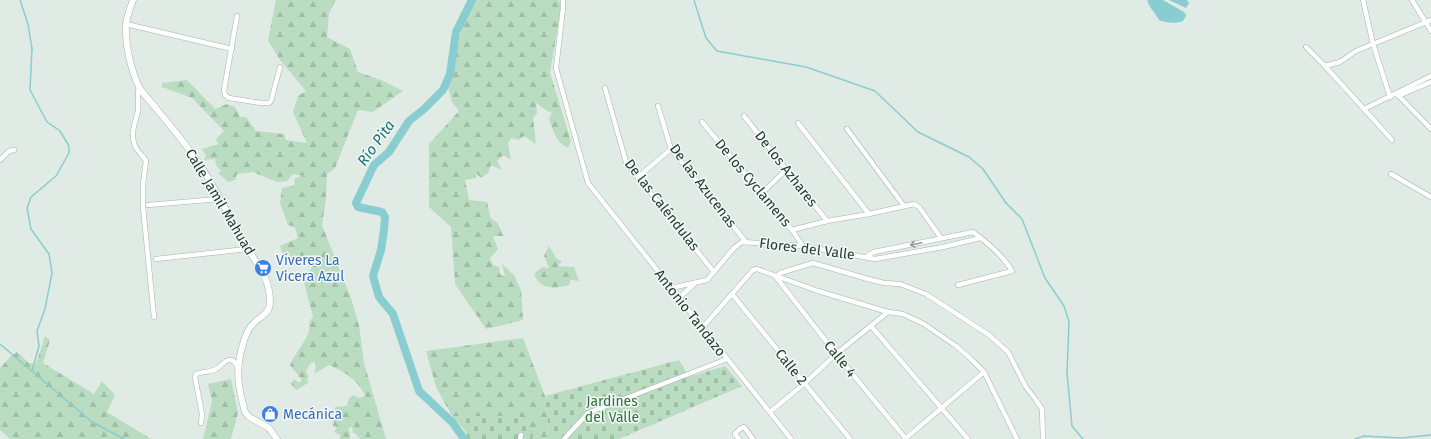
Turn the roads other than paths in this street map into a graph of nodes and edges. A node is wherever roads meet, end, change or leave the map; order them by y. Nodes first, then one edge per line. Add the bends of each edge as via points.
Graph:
1 (132, 0) edge
2 (563, 0) edge
3 (1363, 0) edge
4 (1412, 0) edge
5 (237, 16) dead end
6 (1431, 20) edge
7 (1426, 22) junction
8 (126, 24) junction
9 (1431, 31) edge
10 (1373, 44) junction
11 (1306, 47) dead end
12 (232, 49) junction
13 (1325, 66) junction
14 (280, 67) dead end
15 (1431, 76) edge
16 (1431, 82) edge
17 (139, 86) junction
18 (605, 88) dead end
19 (1399, 96) junction
20 (1390, 97) junction
21 (658, 106) dead end
22 (1365, 111) junction
23 (744, 116) dead end
24 (702, 122) dead end
25 (798, 123) dead end
26 (847, 129) dead end
27 (1431, 129) edge
28 (1392, 140) dead end
29 (672, 149) junction
30 (14, 150) dead end
31 (0, 160) edge
32 (786, 170) junction
33 (1391, 174) dead end
34 (638, 177) junction
35 (762, 193) junction
36 (1431, 197) edge
37 (219, 199) junction
38 (148, 205) dead end
39 (904, 206) junction
40 (870, 214) junction
41 (827, 221) junction
42 (792, 230) junction
43 (941, 238) junction
44 (980, 238) junction
45 (746, 242) junction
46 (803, 246) junction
47 (247, 249) junction
48 (866, 257) junction
49 (156, 259) dead end
50 (714, 272) junction
51 (776, 277) junction
52 (694, 284) junction
53 (958, 285) dead end
54 (671, 288) junction
55 (732, 294) junction
56 (679, 298) junction
57 (888, 312) junction
58 (154, 317) dead end
59 (871, 326) junction
60 (702, 328) junction
61 (836, 354) junction
62 (727, 359) junction
63 (237, 367) junction
64 (984, 372) junction
65 (805, 384) junction
66 (941, 409) junction
67 (770, 412) junction
68 (201, 423) dead end
69 (277, 439) edge
70 (564, 439) edge
71 (739, 439) edge
72 (753, 439) edge
73 (791, 439) edge
74 (850, 439) edge
75 (906, 439) edge
76 (968, 439) edge
77 (1017, 439) edge
78 (1043, 439) edge

1 - 8 street, Calle Jamil Mahuad
2 - 54 street, Antonio Tandazo via 556,68 586,178 590,187
3 - 10 street
4 - 7 street
5 - 12 street
6 - 7 street
7 - 9 street
7 - 10 street
8 - 12 street
8 - 17 street, Calle Jamil Mahuad via 129,53
10 - 13 street via 1340,62
10 - 20 street
11 - 13 street
12 - 14 street via 224,90 229,98 269,103
13 - 22 street
15 - 20 street
16 - 19 street
17 - 37 street, Calle Jamil Mahuad via 181,139
17 - 58 street via 133,137 134,145 146,162 142,207
18 - 34 street, De las Caléndulas via 625,161
19 - 22 street
19 - 27 street
20 - 22 street
21 - 29 street, De las Azucenas
22 - 28 street
23 - 32 street, De los Azhares
24 - 35 street, De los Cyclamens
25 - 40 street
26 - 39 street
29 - 34 street
29 - 45 street, De las Azucenas
30 - 31 street via 9,151
32 - 35 street
32 - 41 street, De los Azhares
33 - 36 street
34 - 50 street, De las Caléndulas
35 - 42 street, De los Cyclamens
37 - 38 street
37 - 47 street, Calle Jamil Mahuad
39 - 40 street
39 - 43 street via 918,205
40 - 41 street
41 - 42 street
42 - 46 street, De los Cyclamens
43 - 44 street, Flores del Valle via 972,232
43 -> 48 street, Flores del Valle via 874,252
44 - 48 street, Flores del Valle via 875,259
44 - 53 street, Flores del Valle via 1005,261 1012,272
45 - 46 street, Flores del Valle
45 - 50 street, Flores del Valle via 734,248
46 - 48 street, Flores del Valle
47 - 49 street
47 - 63 street, Calle Jamil Mahuad via 263,271 270,302 267,312 249,329
50 - 52 street, Flores del Valle via 707,280
51 - 55 street via 760,269 753,270
51 - 57 street
51 - 61 street, Calle 4
51 - 78 street via 786,270 813,263 874,280 900,284 926,294 989,335 1008,352 1026,387 1042,409
52 - 54 street, Flores del Valle
52 - 56 street, Flores del Valle
54 - 56 street, Antonio Tandazo
55 - 60 street
55 - 65 street, Calle 2
56 - 60 street, Antonio Tandazo
57 - 59 street
57 - 64 street via 903,314 924,324 970,357
59 - 61 street
59 - 66 street
60 - 62 street, Antonio Tandazo
61 - 65 street
61 - 75 street, Calle 4
62 - 67 street, Antonio Tandazo
62 - 70 street via 588,414
63 - 68 street via 230,359 215,370 196,374
63 - 69 street, Calle Jamil Mahuad via 245,412 269,428
64 - 66 street
64 - 77 street
65 - 67 street
65 - 74 street, Calle 2
66 - 75 street
66 - 76 street
67 - 73 street, Antonio Tandazo
71 - 72 street via 735,434 744,427

